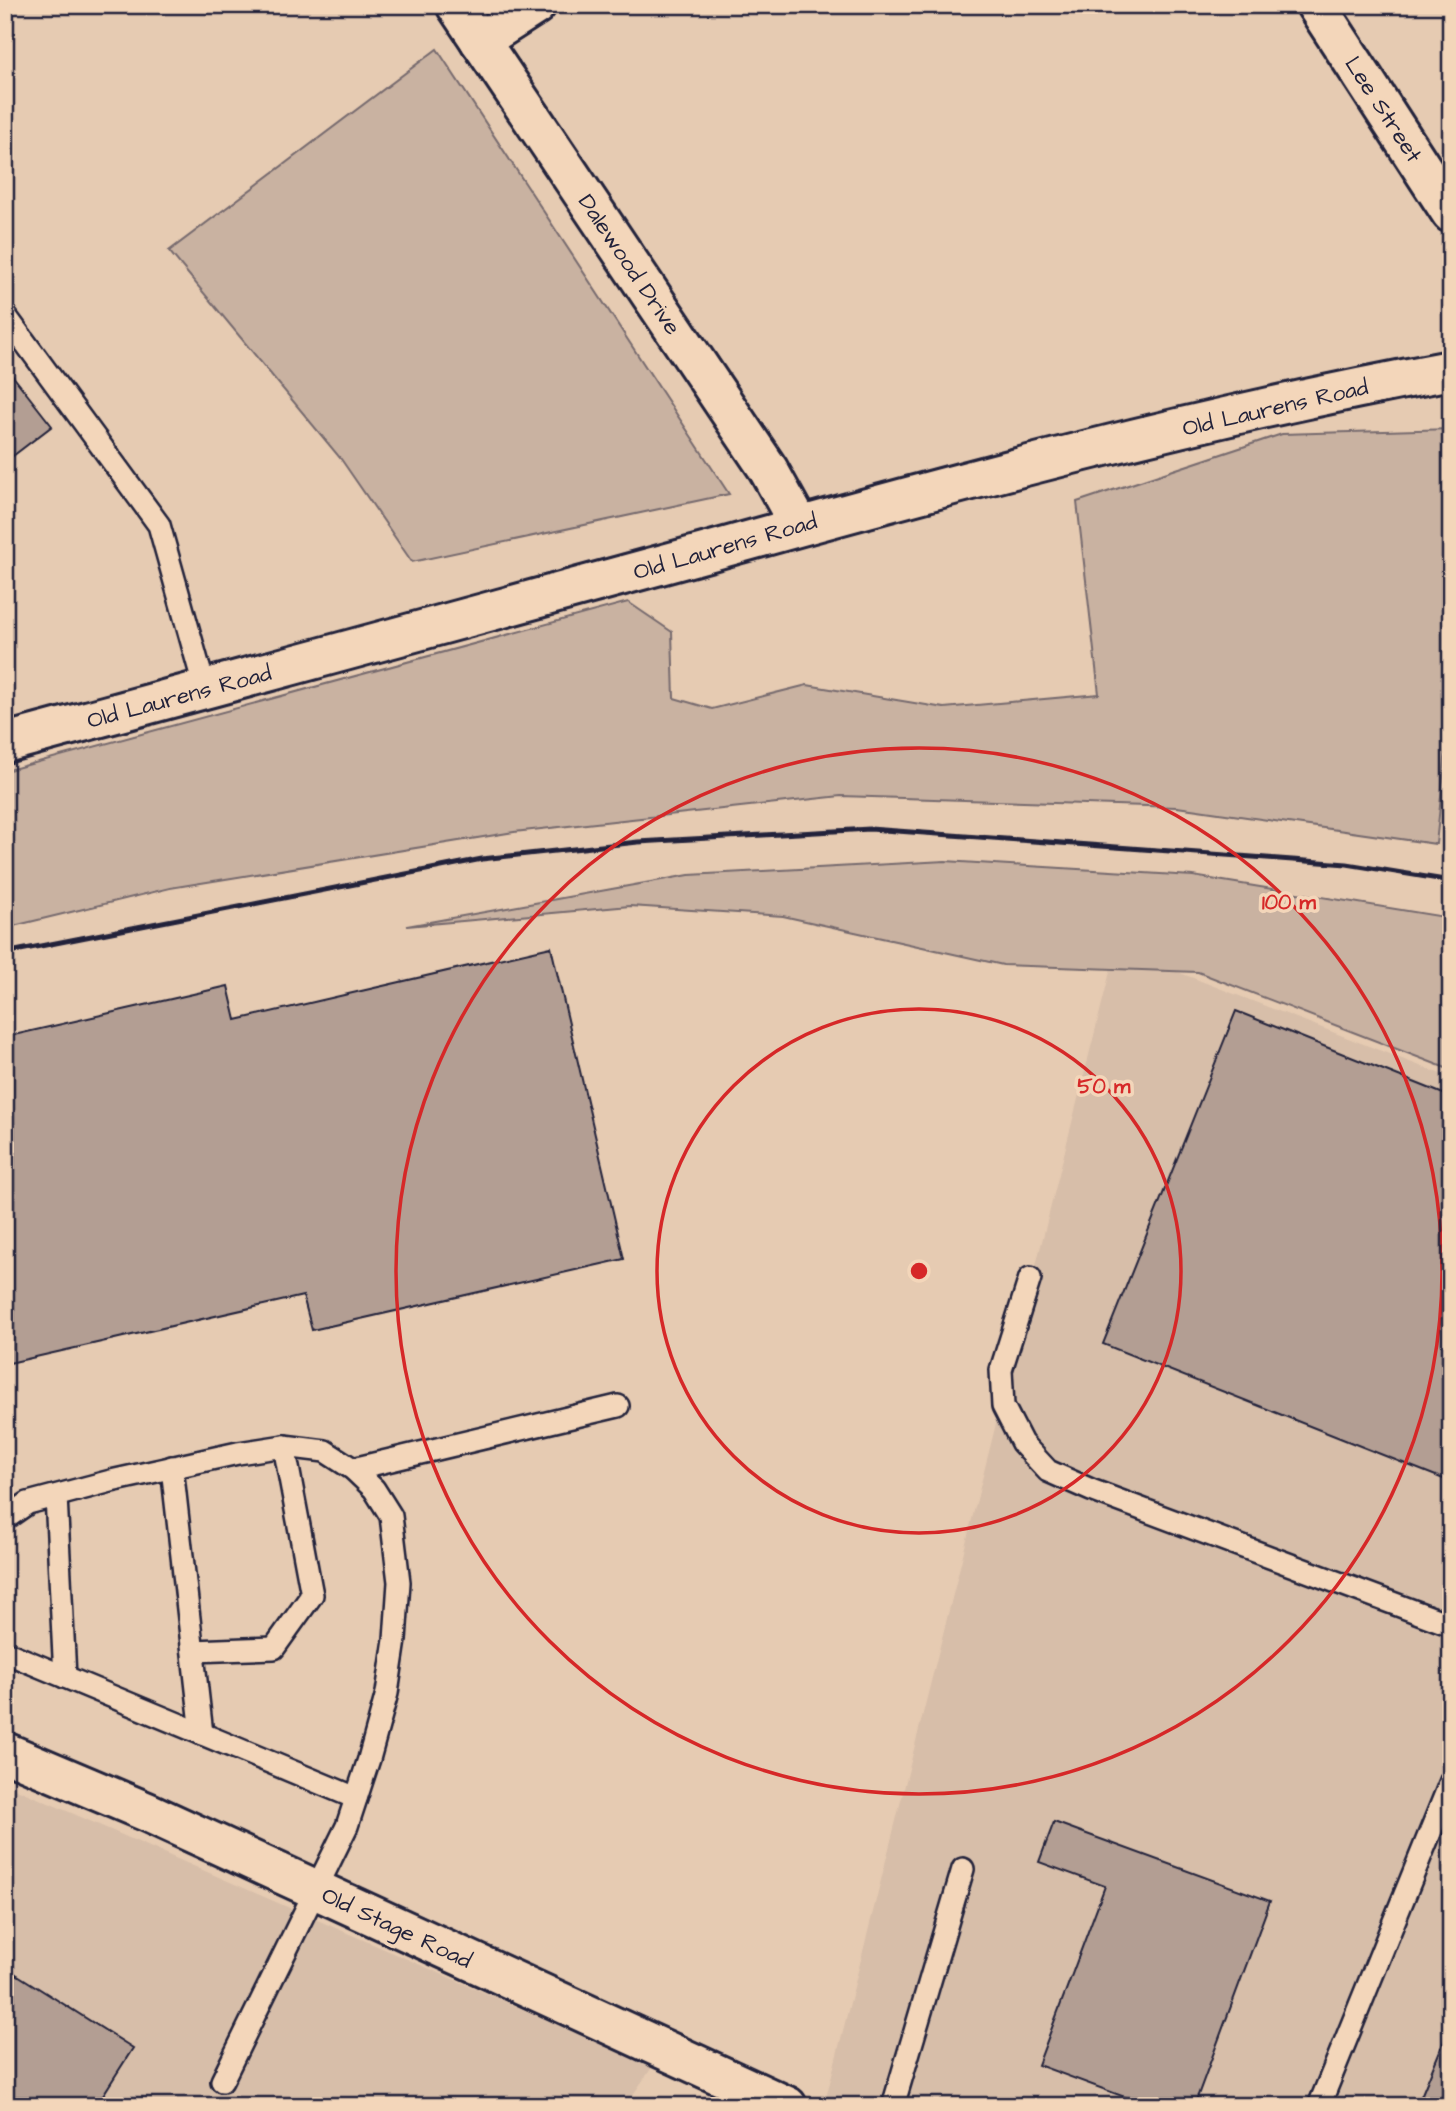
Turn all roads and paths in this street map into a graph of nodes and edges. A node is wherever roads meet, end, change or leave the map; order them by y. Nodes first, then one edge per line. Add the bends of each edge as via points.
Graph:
1 (456, 5) edge
2 (536, 5) edge
3 (1316, 5) edge
4 (480, 41) junction
5 (1451, 213) edge
6 (5, 314) edge
7 (1451, 370) edge
8 (799, 525) junction
9 (205, 689) junction
10 (5, 743) edge
11 (1030, 1279) dead end
12 (618, 1406) dead end
13 (285, 1446) junction
14 (172, 1467) junction
15 (353, 1469) junction
16 (56, 1496) junction
17 (5, 1519) edge
18 (1451, 1626) edge
19 (192, 1651) junction
20 (5, 1652) edge
21 (65, 1677) junction
22 (202, 1734) junction
23 (5, 1752) edge
24 (1451, 1781) edge
25 (356, 1798) junction
26 (963, 1869) dead end
27 (316, 1890) junction
28 (222, 2081) dead end
29 (787, 2106) edge
30 (893, 2106) edge
31 (1319, 2106) edge

1 - 4 street, Dalewood Drive
2 - 4 street
3 - 5 street, Lee Street
4 - 8 street, Dalewood Drive via 768,469
6 - 9 lane via 159,525
7 - 8 street, Old Laurens Road via 1153,435
8 - 9 street, Old Laurens Road
9 - 10 street, Old Laurens Road
11 - 18 lane via 1001,1370 1003,1406 1023,1443 1048,1471
12 - 15 lane
13 - 14 lane
13 - 15 lane via 326,1451
13 - 19 lane via 312,1595 274,1648
14 - 16 lane
14 - 19 lane
15 - 25 lane via 374,1489 391,1516 399,1582 387,1693
16 - 17 lane via 28,1503
16 - 21 lane
19 - 22 lane
20 - 21 lane
21 - 22 lane
22 - 25 lane
23 - 27 street, Old Stage Road
24 - 31 lane
25 - 27 lane
26 - 30 lane
27 - 28 lane
27 - 29 street, Old Stage Road

